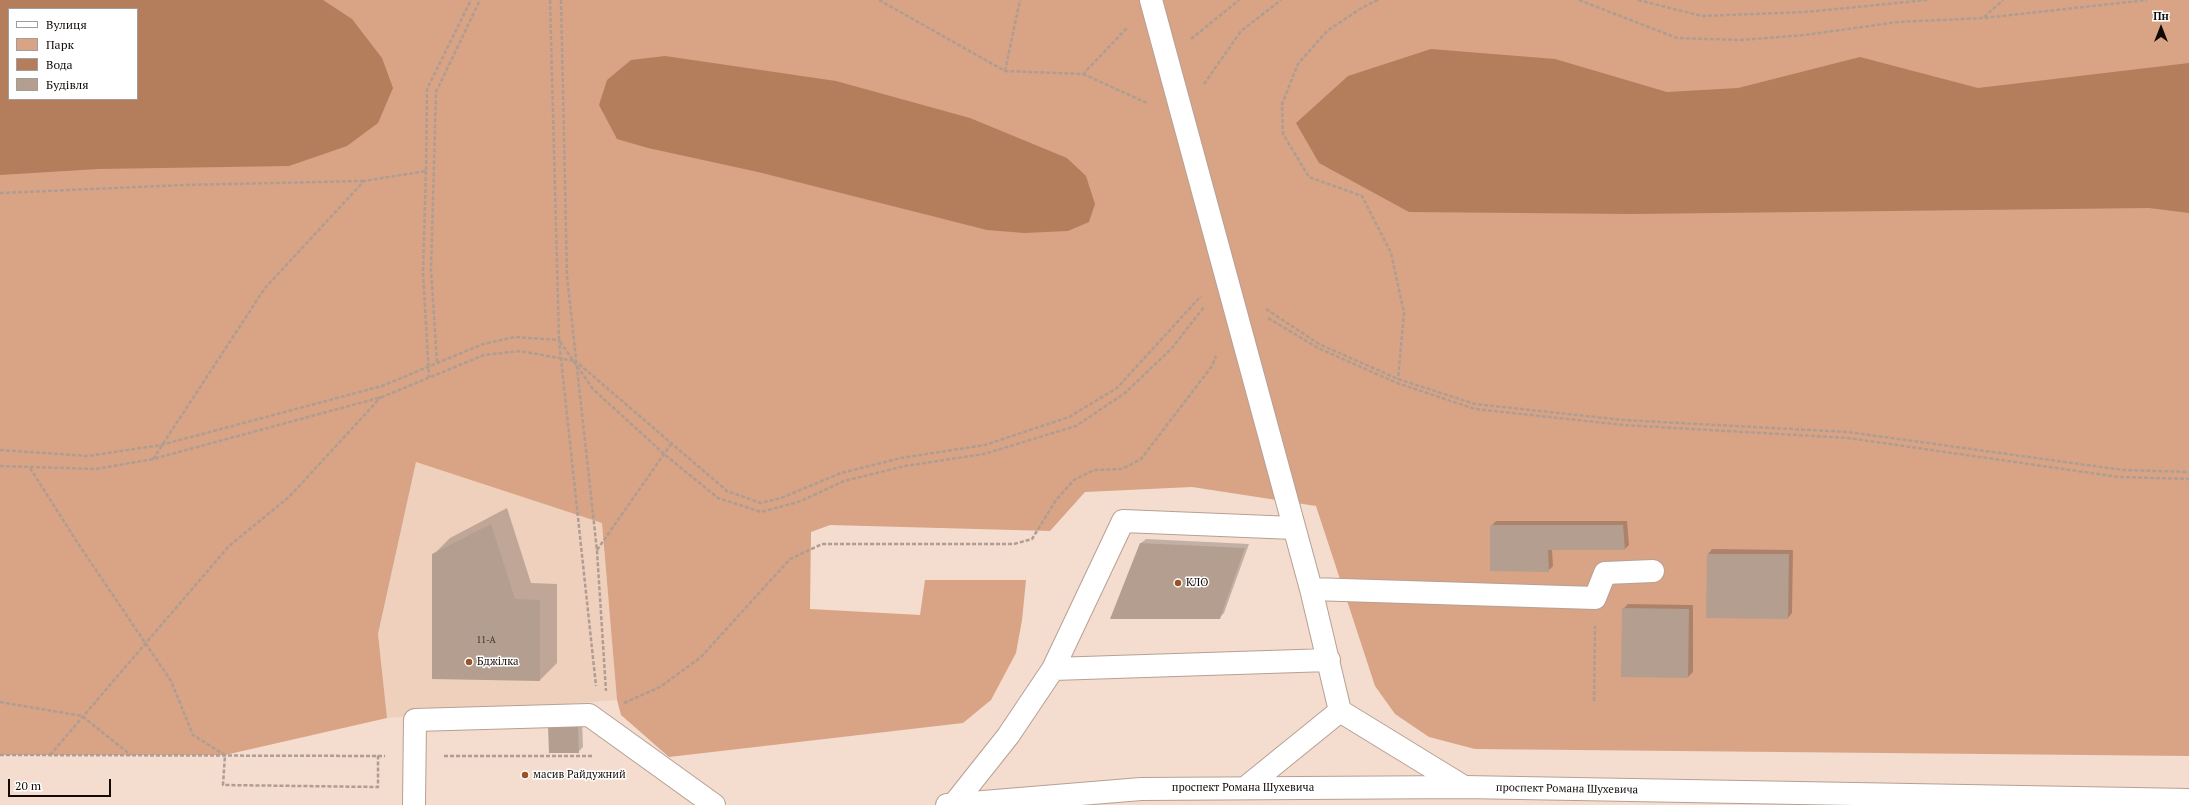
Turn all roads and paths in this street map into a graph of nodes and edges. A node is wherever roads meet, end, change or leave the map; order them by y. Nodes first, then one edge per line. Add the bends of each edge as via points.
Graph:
1 (471, 0) edge
2 (480, 0) edge
3 (550, 0) edge
4 (561, 0) edge
5 (879, 0) edge
6 (1020, 0) edge
7 (1151, 0) edge
8 (1239, 0) edge
9 (1281, 0) edge
10 (1378, 0) edge
11 (1579, 0) edge
12 (1638, 0) edge
13 (1927, 0) edge
14 (2003, 0) edge
15 (2147, 0) edge
16 (1984, 18) junction
17 (1129, 26) dead end
18 (1190, 40) dead end
19 (1005, 71) junction
20 (1083, 74) junction
21 (1180, 111) junction
22 (426, 170) junction
23 (364, 181) junction
24 (0, 193) edge
25 (1228, 296) junction
26 (1264, 307) dead end
27 (559, 340) junction
28 (1217, 352) dead end
29 (561, 359) junction
30 (437, 362) junction
31 (576, 362) junction
32 (428, 366) junction
33 (429, 377) junction
34 (1398, 379) junction
35 (382, 397) junction
36 (671, 444) junction
37 (162, 446) junction
38 (0, 450) edge
39 (664, 454) junction
40 (153, 459) junction
41 (0, 466) edge
42 (30, 468) junction
43 (2189, 472) edge
44 (2189, 479) edge
45 (1294, 528) junction
46 (597, 551) junction
47 (1653, 571) dead end
48 (1311, 589) junction
49 (1595, 598) junction
50 (146, 642) junction
51 (1329, 660) junction
52 (1053, 669) junction
53 (596, 692) dead end
54 (606, 695) dead end
55 (1594, 701) dead end
56 (0, 702) edge
57 (621, 705) dead end
58 (1340, 711) junction
59 (82, 716) junction
60 (596, 748) dead end
61 (0, 755) edge
62 (50, 755) junction
63 (132, 756) junction
64 (225, 756) junction
65 (378, 756) junction
66 (386, 756) dead end
67 (442, 756) dead end
68 (1464, 787) junction
69 (1245, 788) junction
70 (2189, 800) edge
71 (1988, 801) edge
72 (414, 805) edge
73 (714, 805) edge
74 (950, 805) edge

1 - 22 path via 428,89
2 - 30 path via 436,92 431,270
3 - 27 path
4 - 31 path via 566,276
5 - 19 path
6 - 19 path
7 - 21 main road
8 - 18 path
9 - 21 path via 1241,31 1186,110
10 - 34 path via 1328,31 1298,64 1282,104 1283,134 1310,177 1362,196 1391,253 1404,313
11 - 16 path via 1677,38 1741,40 1805,35 1898,22
12 - 13 path via 1702,16 1806,12
14 - 16 path
15 - 16 path
17 - 20 path
19 - 20 path
20 - 21 path via 1171,114
21 - 25 main road
22 - 23 path
22 - 32 path via 423,272
23 - 24 path
23 - 37 path via 265,288
25 - 36 path via 1220,284 1205,292 1117,388 1069,417 985,445 901,458 841,473 781,498 761,503 727,491
25 - 39 path via 1208,303 1172,348 1125,393 1076,426 984,454 905,466 844,480 801,501 761,512 718,498
25 - 44 path via 1318,348 1397,383 1475,409 1623,425 1848,438 2119,477
25 - 45 main road
26 - 34 path via 1319,344
27 - 29 path
27 - 30 path via 515,337 483,344
27 - 31 path
28 - 57 path via 1212,366 1141,459 1122,469 1094,470 1074,480 1056,500 1032,539 1014,544 822,544 790,559 701,657 660,687
29 - 31 path
29 - 33 path via 520,351 491,354
29 - 53 path
30 - 32 path
31 - 36 path
31 - 39 path via 593,388
31 - 46 path
32 - 33 path
32 - 37 path via 382,386
33 - 35 path
34 - 43 path via 1475,404 1623,420 1848,432 2122,470
35 - 40 path
35 - 50 path via 289,497 229,546
36 - 39 path
37 - 38 path via 88,456
37 - 40 path
39 - 46 path
40 - 42 path via 96,469
41 - 42 path
42 - 50 path
45 - 48 main road
45 - 52 main road via 1124,521
46 - 54 path
47 - 49 main road via 1605,573
48 - 49 main road
48 - 51 main road
49 - 55 path
50 - 59 path
50 - 64 path via 171,681 193,735
51 - 52 main road
51 - 58 main road
52 - 74 main road via 1008,736
56 - 59 path
58 - 68 main road
58 - 69 main road
59 - 62 path
59 - 63 path
60 - 67 path via 594,756
61 - 62 path
62 - 63 path
63 - 64 path
64 - 65 path
64 - 65 path via 223,785 378,787
65 - 66 path
68 - 69 main road, проспект Романа Шухевича
68 - 71 main road, проспект Романа Шухевича
69 - 74 main road, проспект Романа Шухевича via 1141,789
70 - 71 main road, проспект Романа Шухевича
72 - 73 main road via 415,720 589,715

